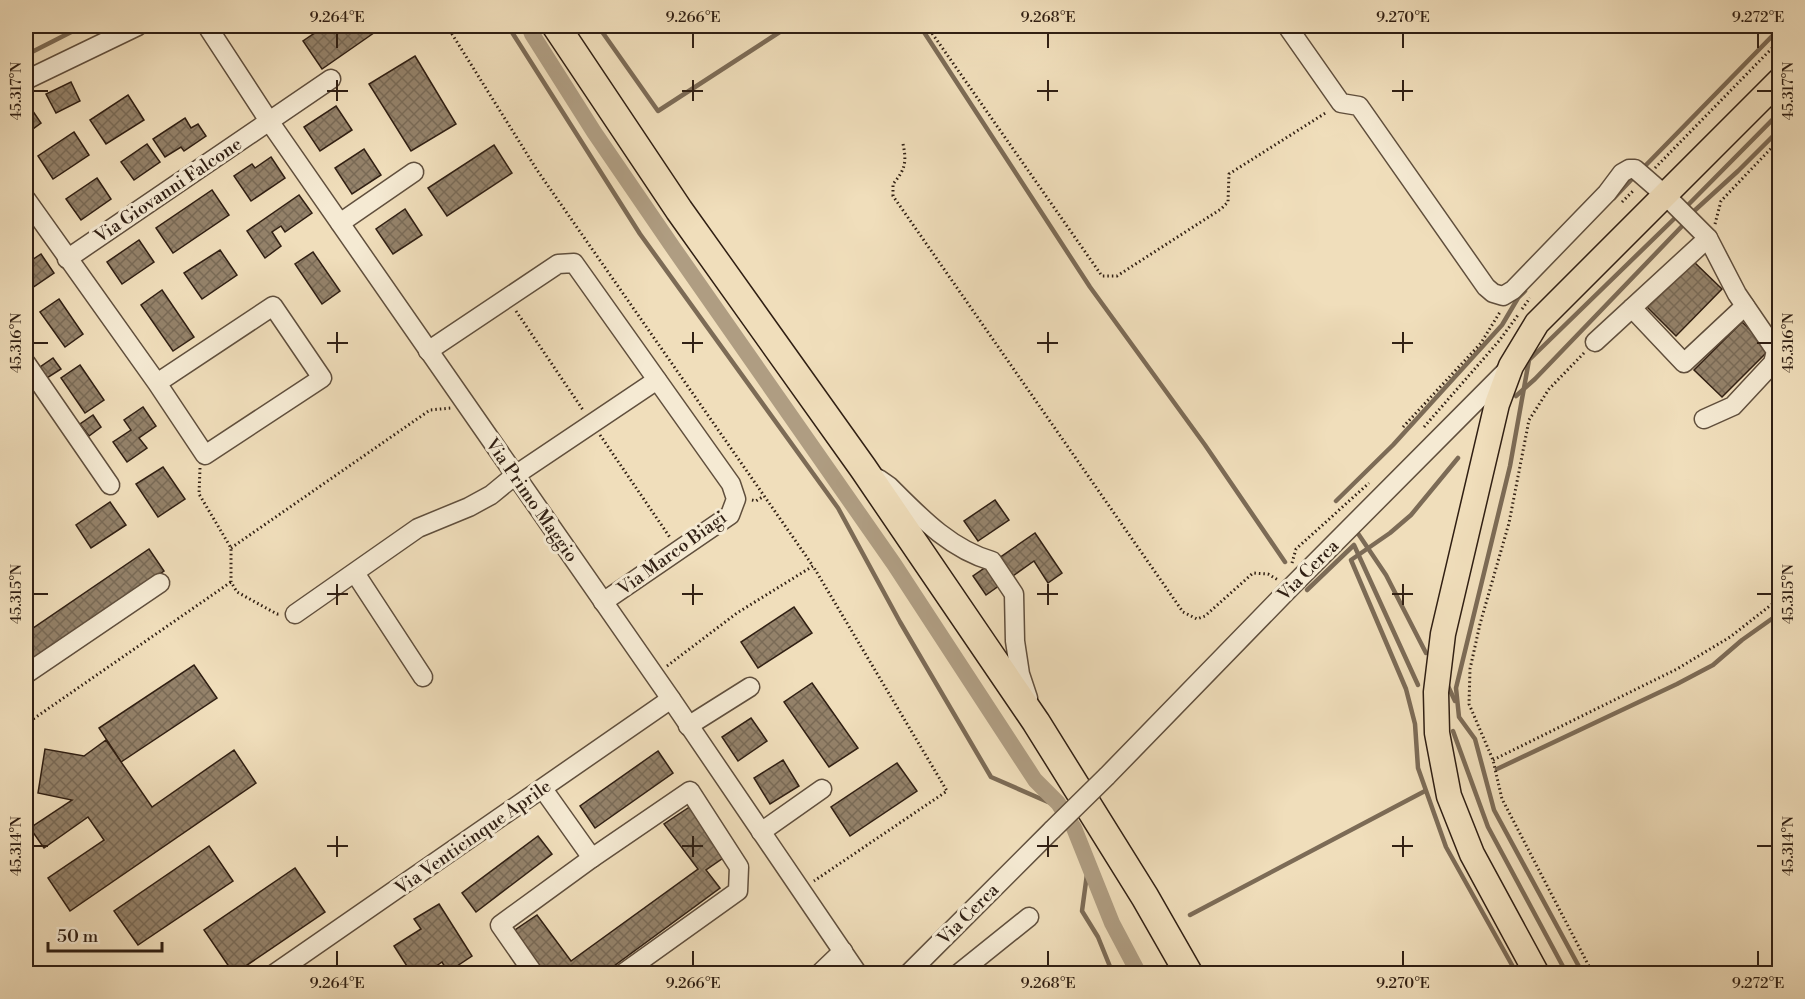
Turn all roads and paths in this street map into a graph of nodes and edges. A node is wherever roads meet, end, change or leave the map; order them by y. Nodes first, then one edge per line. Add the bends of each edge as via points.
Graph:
1 (138, 26) edge
2 (207, 26) edge
3 (447, 26) edge
4 (556, 26) edge
5 (927, 26) edge
6 (1287, 26) edge
7 (1779, 40) edge
8 (331, 79) dead end
9 (26, 80) edge
10 (1779, 80) edge
11 (1341, 103) junction
12 (269, 121) junction
13 (1779, 139) edge
14 (903, 144) dead end
15 (414, 172) dead end
16 (1646, 178) junction
17 (1666, 196) junction
18 (1622, 202) dead end
19 (28, 209) edge
20 (340, 223) junction
21 (1708, 238) junction
22 (67, 259) junction
23 (1533, 293) dead end
24 (1503, 296) junction
25 (1745, 306) junction
26 (1632, 308) junction
27 (1595, 342) joint
28 (428, 351) junction
29 (26, 363) edge
30 (1511, 366) junction
31 (657, 380) junction
32 (157, 383) junction
33 (462, 399) junction
34 (1704, 419) dead end
35 (1403, 427) dead end
36 (1419, 434) dead end
37 (205, 455) junction
38 (863, 468) junction
39 (514, 476) junction
40 (1373, 480) dead end
41 (110, 485) dead end
42 (231, 548) junction
43 (813, 566) junction
44 (1290, 567) dead end
45 (355, 573) junction
46 (1284, 581) junction
47 (231, 582) junction
48 (160, 583) dead end
49 (1779, 598) edge
50 (603, 602) junction
51 (295, 614) joint
52 (26, 674) edge
53 (654, 675) junction
54 (423, 677) dead end
55 (750, 687) dead end
56 (671, 699) junction
57 (1036, 722) junction
58 (26, 724) edge
59 (688, 726) junction
60 (1493, 760) junction
61 (543, 789) junction
62 (822, 789) dead end
63 (761, 832) junction
64 (592, 858) junction
65 (801, 891) junction
66 (1029, 917) dead end
67 (843, 951) junction
68 (274, 974) edge
69 (534, 974) edge
70 (622, 974) edge
71 (819, 974) edge
72 (858, 974) edge
73 (908, 974) edge
74 (958, 974) edge
75 (1189, 974) edge
76 (1537, 974) edge
77 (1593, 974) edge

1 - 9 street
2 - 12 street, Via Primo Maggio
3 - 43 path via 537,170
4 - 38 highway via 678,210
5 - 11 path via 1102,276 1117,276 1221,209 1228,202 1229,174
6 - 11 street
7 - 16 path
8 - 12 street, Via Giovanni Falcone
10 - 17 main road
11 - 24 street via 1359,106 1486,286
12 - 20 street, Via Primo Maggio
12 - 22 street, Via Giovanni Falcone
13 - 21 path via 1721,201
14 - 46 path via 907,160 892,184 893,196 1183,612 1197,619 1205,616 1253,573
15 - 20 street
16 - 17 street
16 - 18 path
16 - 24 street via 1635,169 1622,173 1514,290
17 - 21 street
17 - 30 main road via 1537,323
19 - 22 street
20 - 28 street, Via Primo Maggio
21 - 25 street
21 - 26 street
22 - 32 street
23 - 36 path via 1499,341
24 - 35 path via 1499,315 1481,343
25 - 26 street via 1684,363
25 - 34 street via 1776,351 1773,363 1733,406
26 - 27 street
27 - 60 path via 1549,390 1529,420 1509,523 1470,669 1468,704
28 - 31 street via 558,264 574,263
28 - 33 street, Via Primo Maggio
29 - 41 street
30 - 46 street, Via Cerca via 1464,415
30 - 76 main road via 1497,404 1443,634 1436,692 1437,733 1449,796 1472,854
31 - 39 street
31 - 50 street, Via Marco Biagi via 731,484 736,499 730,515
32 - 37 street
32 - 37 street via 273,306 321,378
33 - 39 street, Via Primo Maggio
33 - 42 path via 450,408 430,410
37 - 42 path via 198,491
38 - 57 highway
38 - 57 street via 889,486 948,541 992,561 1014,594 1020,674
39 - 45 street via 469,507 418,528
39 - 50 street, Via Primo Maggio
40 - 44 path via 1296,549
42 - 47 path
43 - 53 path via 737,613
43 - 65 path via 947,791
45 - 51 street
45 - 54 street
46 - 73 street, Via Cerca, bridge via 1107,776
47 - 51 path via 237,592 278,614
47 - 58 path
48 - 52 street
49 - 60 path via 1730,638 1677,669
50 - 53 street, Via Primo Maggio
53 - 56 street, Via Primo Maggio
55 - 59 street
56 - 59 street, Via Primo Maggio
56 - 61 street, Via Venticinque Aprile
57 - 75 highway
59 - 63 street, Via Primo Maggio
60 - 77 path via 1502,799
61 - 64 street
61 - 68 street, Via Venticinque Aprile
62 - 63 street
63 - 65 street, Via Primo Maggio
64 - 69 street via 500,925
64 - 70 street via 690,791 739,867 738,891
65 - 67 street, Via Primo Maggio
66 - 74 street
67 - 71 street
67 - 72 street, Via Primo Maggio

